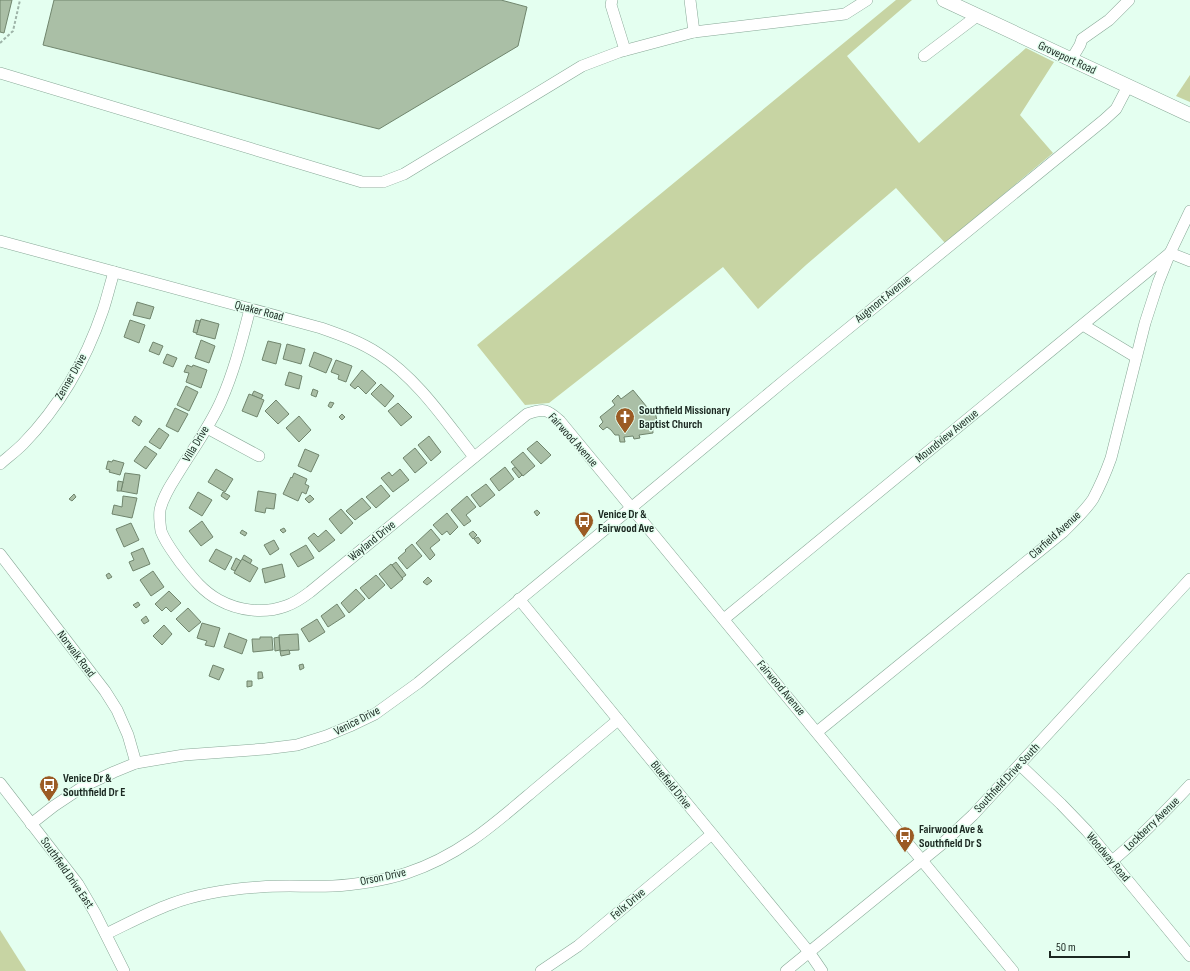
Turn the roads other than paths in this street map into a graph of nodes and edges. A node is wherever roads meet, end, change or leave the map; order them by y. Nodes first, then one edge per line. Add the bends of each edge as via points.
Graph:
1 (612, 0) edge
2 (690, 0) edge
3 (867, 0) edge
4 (944, 0) edge
5 (1128, 0) edge
6 (977, 16) junction
7 (694, 32) junction
8 (625, 50) junction
9 (924, 56) dead end
10 (1071, 60) junction
11 (0, 73) edge
12 (1128, 86) junction
13 (1190, 115) edge
14 (1190, 211) edge
15 (0, 241) edge
16 (1170, 253) junction
17 (1190, 261) edge
18 (114, 272) junction
19 (250, 309) junction
20 (1083, 325) junction
21 (1136, 357) junction
22 (545, 410) joint
23 (207, 428) junction
24 (259, 456) dead end
25 (474, 457) junction
26 (0, 464) edge
27 (632, 508) junction
28 (0, 554) edge
29 (189, 573) joint
30 (1190, 579) edge
31 (519, 600) junction
32 (724, 619) junction
33 (618, 720) junction
34 (817, 732) junction
35 (136, 763) junction
36 (1020, 765) junction
37 (0, 782) edge
38 (1190, 785) edge
39 (31, 824) junction
40 (712, 834) junction
41 (922, 860) junction
42 (1112, 861) junction
43 (106, 934) junction
44 (809, 952) junction
45 (1190, 956) edge
46 (124, 971) edge
47 (541, 971) edge
48 (786, 971) edge
49 (822, 971) edge
50 (1013, 971) edge

1 - 8 street via 611,5
2 - 7 street
3 - 7 street via 845,14
4 - 6 main road, Groveport Road
5 - 10 street via 1109,20 1082,39
6 - 9 street
6 - 10 main road, Groveport Road
7 - 8 street
8 - 11 street via 582,66 404,174 383,182 362,182
10 - 12 main road, Groveport Road
12 - 13 main road, Groveport Road
12 - 27 street, Augmont Avenue via 1116,109 1104,120
14 - 16 street, Clarfield Avenue
15 - 18 street, Quaker Road
16 - 17 street
16 - 20 street, Moundview Avenue
16 - 21 street, Clarfield Avenue via 1158,283
18 - 19 street, Quaker Road
18 - 26 street, Zenner Drive via 103,310 74,376 62,396 23,444
19 - 23 street, Villa Drive via 232,373
19 - 25 street, Quaker Road via 342,335 379,354 419,389
20 - 21 street
20 - 32 street, Moundview Avenue
21 - 34 street, Clarfield Avenue via 1107,469 1092,499 1074,521
22 - 25 street, Wayland Drive via 527,414
22 - 27 street, Fairwood Avenue via 560,421
23 - 24 street
23 - 29 street, Villa Drive via 168,490 160,510 161,530
25 - 29 street, Wayland Drive via 310,592 287,606 268,610 234,606 212,596
27 - 31 street, Venice Drive
27 - 32 street, Fairwood Avenue
28 - 35 street, Norwalk Road via 105,691 128,735
30 - 36 street, Southfield Drive South
31 - 33 street, Bluefield Drive
31 - 35 street, Venice Drive via 418,683 375,714 350,726 297,745 184,755
32 - 34 street, Fairwood Avenue
33 - 40 street, Bluefield Drive
33 - 43 street, Orson Drive via 487,830 459,850 426,866 406,874 348,884 262,887 204,894 172,903
34 - 41 street, Fairwood Avenue
35 - 39 street, Venice Drive via 84,786
36 - 41 street, Southfield Drive South via 973,815
36 - 42 street, Woodway Road via 1087,831
37 - 39 street, Southfield Drive East
38 - 42 street, Lockberry Avenue via 1157,822
39 - 43 street, Southfield Drive East via 78,884
40 - 44 street, Bluefield Drive
40 - 47 street, Felix Drive via 578,946
41 - 44 street, Southfield Drive South
41 - 50 street, Fairwood Avenue
42 - 45 street, Woodway Road
43 - 46 street, Southfield Drive East
44 - 48 street, Southfield Drive South
44 - 49 street, Bluefield Drive

